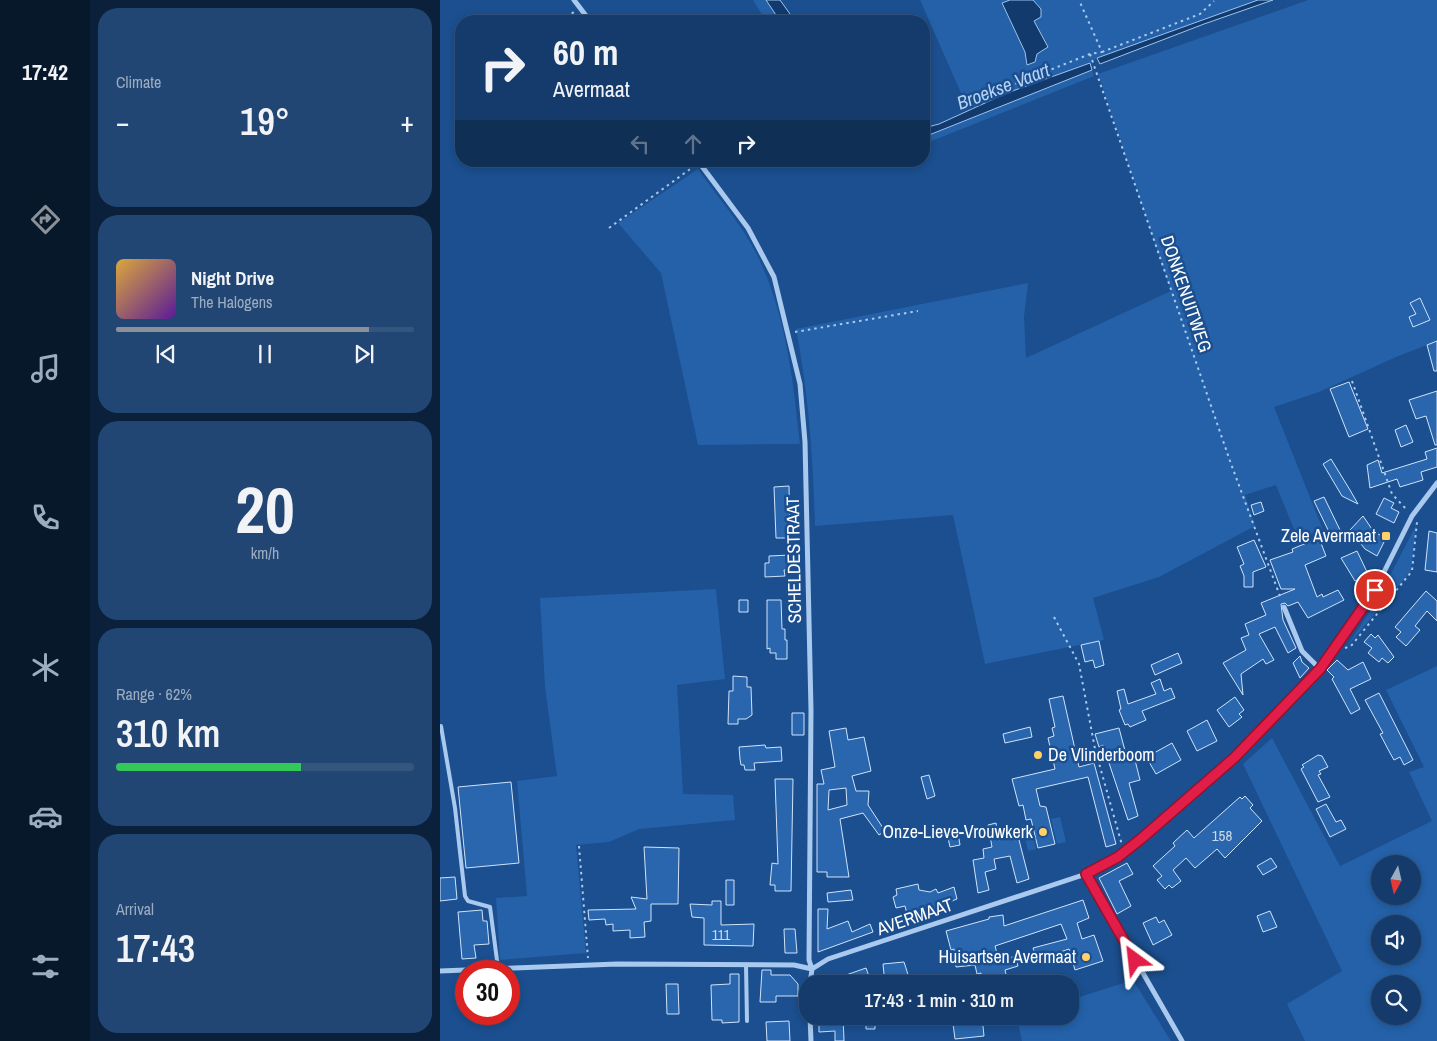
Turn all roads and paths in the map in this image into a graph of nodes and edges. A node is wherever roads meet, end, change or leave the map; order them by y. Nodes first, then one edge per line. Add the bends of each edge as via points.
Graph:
1 (574, 0) edge
2 (1079, 0) edge
3 (1214, 1) dead end
4 (580, 8) junction
5 (570, 15) edge
6 (585, 15) edge
7 (1102, 52) junction
8 (1090, 54) junction
9 (967, 103) dead end
10 (692, 167) edge
11 (703, 167) edge
12 (609, 228) dead end
13 (918, 312) dead end
14 (790, 333) junction
15 (1352, 381) dead end
16 (1437, 483) edge
17 (1413, 515) junction
18 (1284, 607) joint
19 (1054, 617) dead end
20 (1334, 652) junction
21 (1320, 669) junction
22 (441, 726) edge
23 (579, 846) dead end
24 (1124, 852) junction
25 (1086, 874) junction
26 (497, 960) edge
27 (589, 965) junction
28 (746, 965) junction
29 (520, 967) edge
30 (812, 969) junction
31 (455, 970) edge
32 (440, 971) edge
33 (811, 975) edge
34 (746, 1021) dead end
35 (810, 1025) edge
36 (811, 1041) edge
37 (1182, 1041) edge

1 - 4 street
2 - 7 path
3 - 7 path via 1200,14
4 - 5 path
4 - 6 street
7 - 8 path
8 - 9 path
8 - 18 path, DONKENUITWEG via 1230,461
10 - 12 path
11 - 14 street, SCHELDESTRAAT via 763,253 774,277
13 - 14 path
14 - 30 street, SCHELDESTRAAT via 800,384 805,442
15 - 17 path via 1392,494
16 - 17 street, AVERMAAT
17 - 20 street, AVERMAAT via 1375,590
17 - 20 path via 1419,524 1412,571 1351,646
18 - 21 street via 1302,651
19 - 24 path via 1079,664 1092,740
20 - 21 street, AVERMAAT
21 - 24 street, AVERMAAT via 1234,758
22 - 26 lane via 465,896 468,901 490,906
23 - 27 path
24 - 25 street, AVERMAAT
25 - 30 street, AVERMAAT via 828,959
25 - 37 street
27 - 28 street
27 - 29 street
28 - 30 street via 794,965
28 - 34 lane
30 - 33 street, SCHELDESTRAAT
31 - 32 street
35 - 36 street

